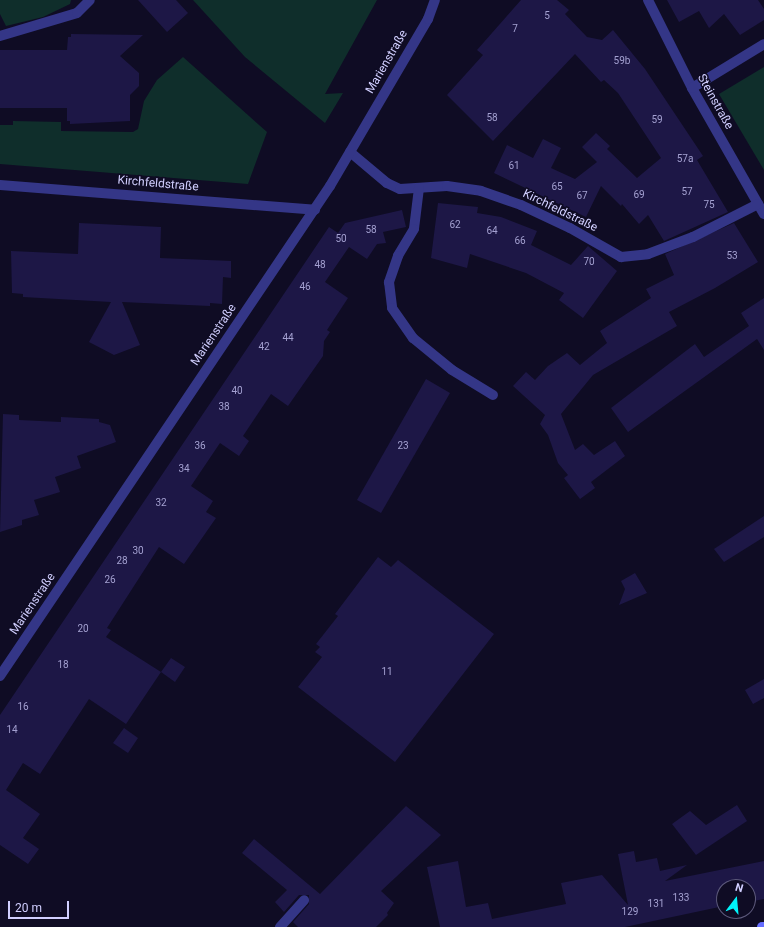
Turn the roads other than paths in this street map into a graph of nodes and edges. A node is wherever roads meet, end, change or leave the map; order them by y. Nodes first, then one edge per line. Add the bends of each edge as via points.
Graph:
1 (90, 0) edge
2 (435, 0) edge
3 (648, 0) edge
4 (0, 36) edge
5 (764, 44) edge
6 (692, 88) junction
7 (350, 152) junction
8 (0, 185) edge
9 (419, 188) junction
10 (758, 204) junction
11 (315, 210) junction
12 (764, 214) edge
13 (493, 395) dead end
14 (0, 676) edge
15 (304, 900) dead end
16 (280, 927) edge

1 - 4 street via 77,13
2 - 7 street, Marienstraße via 428,19
3 - 6 street, Steinstraße
5 - 6 street
6 - 10 street, Steinstraße
7 - 9 street, Kirchfeldstraße via 387,183 400,189
7 - 11 street, Marienstraße
8 - 11 street, Kirchfeldstraße
9 - 10 street, Kirchfeldstraße via 447,186 481,191 521,205 621,257 633,258 693,237
9 - 13 street via 414,229 398,256 389,282 392,308 414,338 452,370
10 - 12 street, Steinstraße
11 - 14 street, Marienstraße
15 - 16 street

